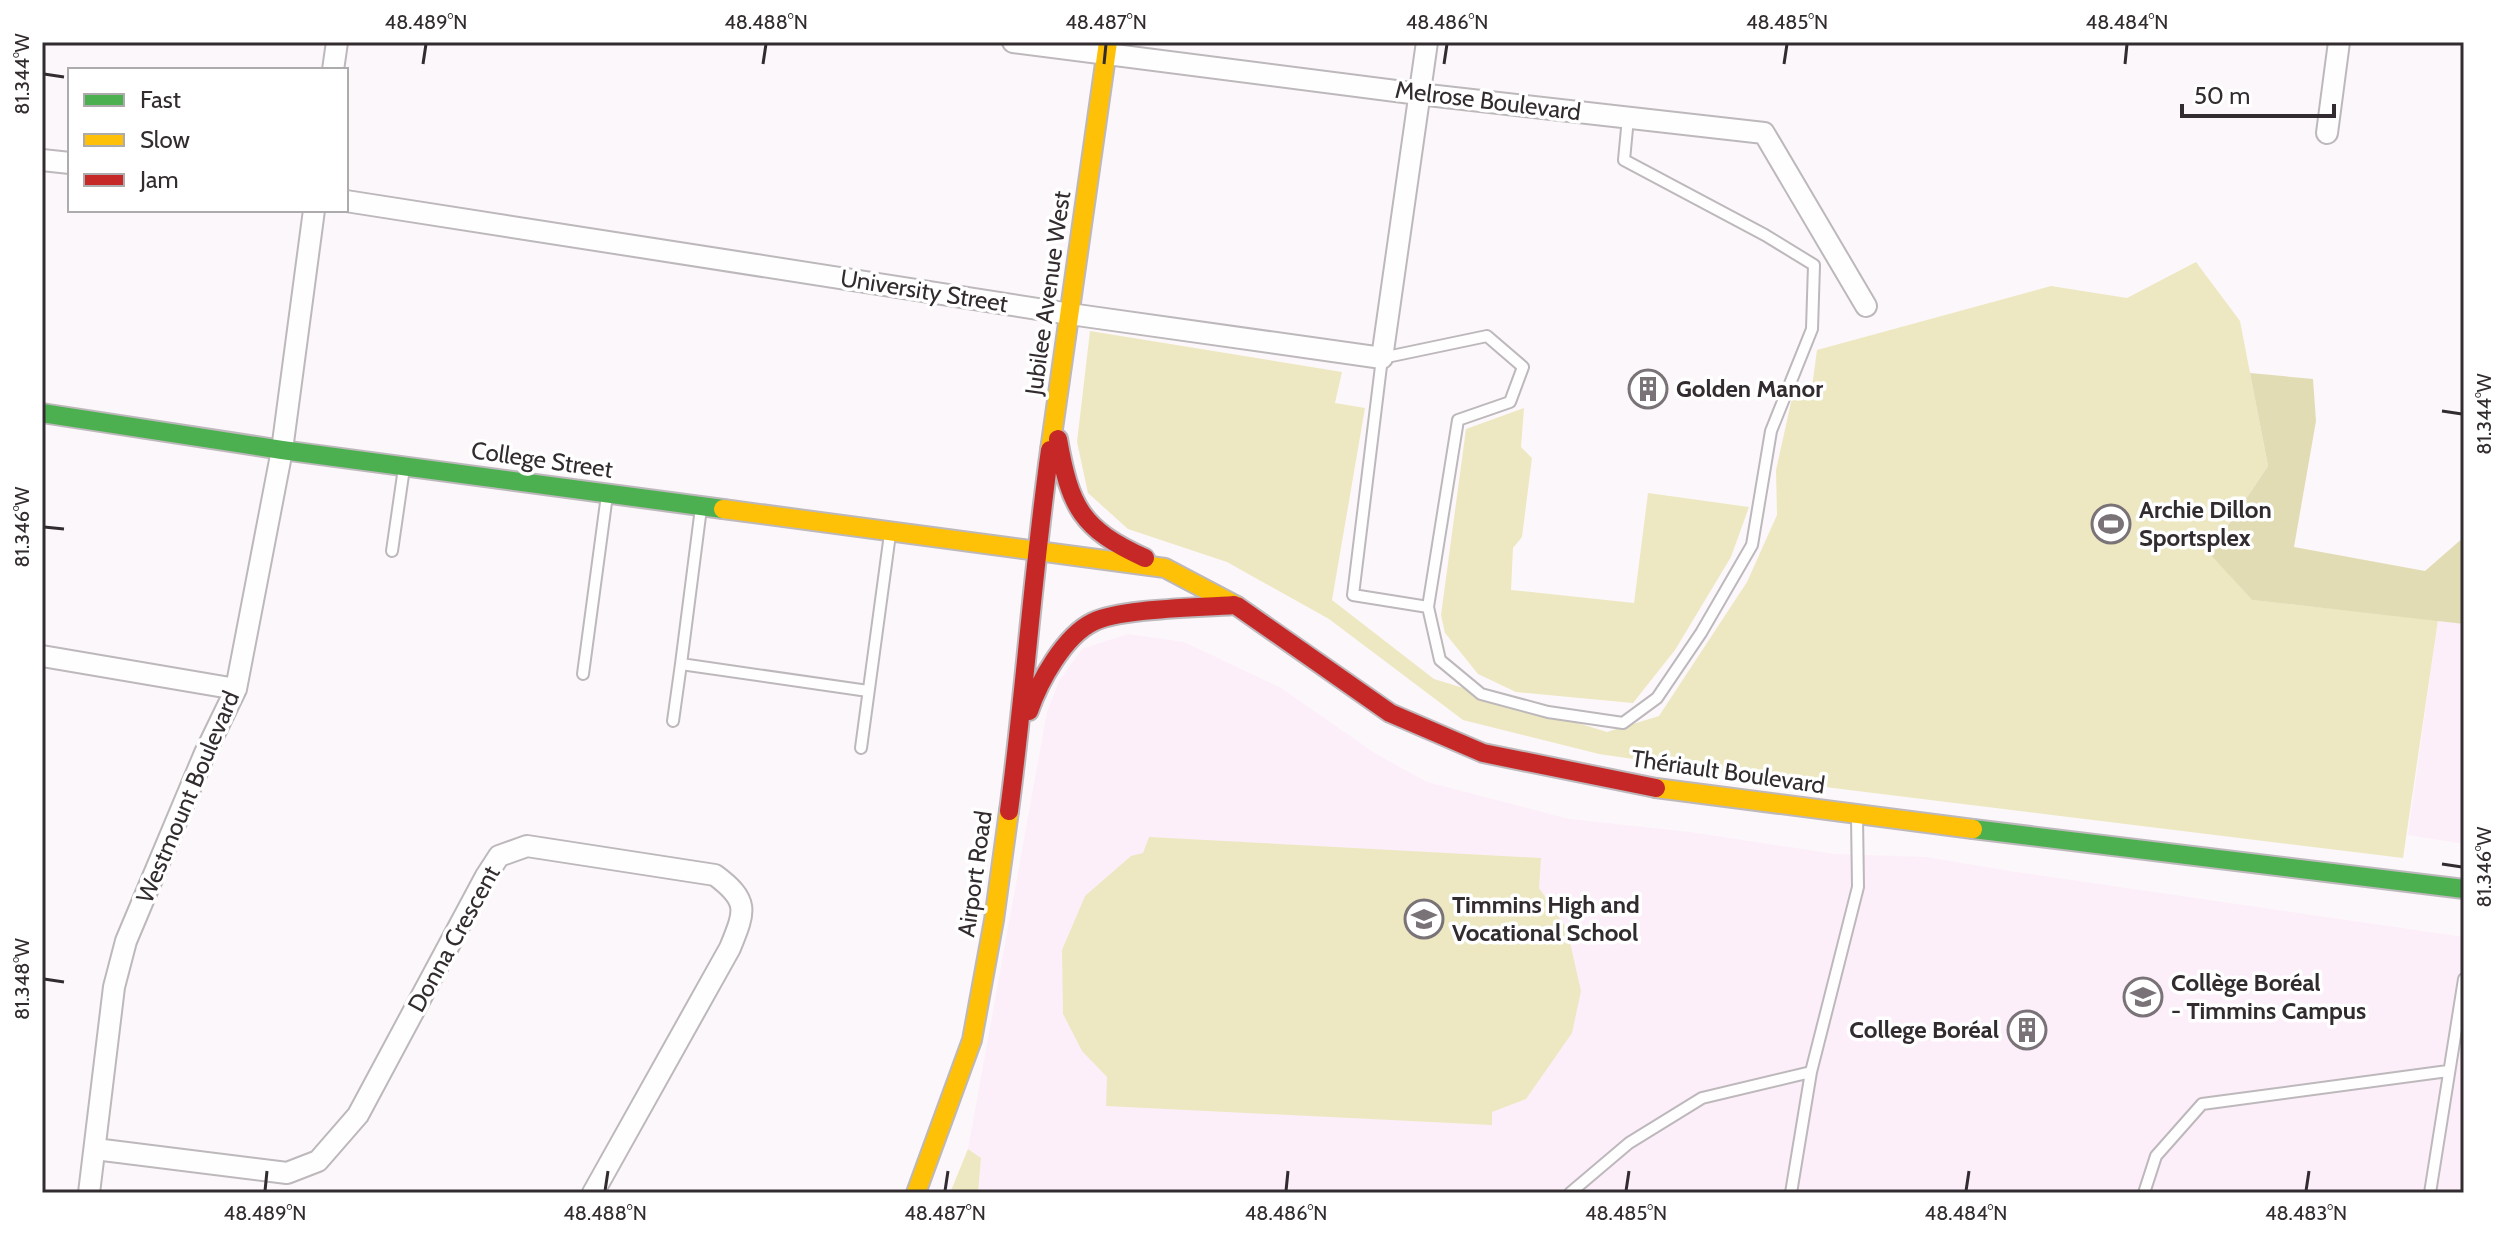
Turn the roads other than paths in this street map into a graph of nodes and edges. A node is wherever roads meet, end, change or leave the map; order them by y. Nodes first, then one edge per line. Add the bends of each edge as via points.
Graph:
1 (337, 42) edge
2 (1013, 42) edge
3 (1427, 42) edge
4 (2339, 42) edge
5 (1107, 48) edge
6 (333, 68) edge
7 (1419, 94) junction
8 (1628, 118) junction
9 (2327, 133) dead end
10 (42, 160) edge
11 (68, 163) edge
12 (348, 201) edge
13 (314, 212) edge
14 (1866, 306) dead end
15 (1070, 314) junction
16 (1382, 358) junction
17 (42, 413) edge
18 (1054, 414) junction
19 (282, 450) junction
20 (405, 466) junction
21 (608, 494) junction
22 (701, 506) junction
23 (890, 532) junction
24 (392, 551) dead end
25 (1036, 551) junction
26 (1165, 568) junction
27 (1235, 605) junction
28 (1428, 607) junction
29 (42, 656) edge
30 (681, 664) junction
31 (583, 674) dead end
32 (236, 689) junction
33 (868, 691) junction
34 (673, 721) dead end
35 (1018, 742) junction
36 (861, 748) dead end
37 (1857, 814) junction
38 (2464, 889) edge
39 (2464, 979) edge
40 (2448, 1071) junction
41 (1811, 1072) junction
42 (95, 1149) junction
43 (89, 1193) edge
44 (593, 1193) edge
45 (916, 1193) edge
46 (1570, 1193) edge
47 (1791, 1193) edge
48 (2144, 1193) edge
49 (2430, 1193) edge

1 - 6 street
2 - 5 street, Melrose Boulevard
3 - 7 street
4 - 9 street
5 - 7 street, Melrose Boulevard
5 - 15 main road, Jubilee Avenue West
7 - 8 street, Melrose Boulevard
7 - 16 street
8 - 14 street, Melrose Boulevard via 1764,133
8 - 28 lane via 1624,160 1814,265 1812,329 1771,431 1752,545 1657,698 1623,723 1548,712 1481,694 1440,660
10 - 11 street
12 - 15 street, University Street
13 - 19 street, Westmount Boulevard
15 - 16 street, University Street
15 - 18 main road, Jubilee Avenue West
16 - 28 lane via 1353,595
16 - 28 lane via 1487,336 1523,367 1510,402 1458,420
17 - 19 main road, College Street
18 - 25 main road, Jubilee Avenue West
18 - 26 main road via 1064,473 1081,516 1104,538
19 - 20 main road, College Street
19 - 32 street, Westmount Boulevard
20 - 21 main road, College Street
20 - 24 lane
21 - 22 main road, College Street
21 - 31 lane
22 - 23 main road, College Street
22 - 30 lane
23 - 25 main road, College Street
23 - 33 lane
25 - 26 main road, Thériault Boulevard
25 - 35 main road, Airport Road
26 - 27 main road, Thériault Boulevard
27 - 35 main road via 1117,615 1091,623 1058,654 1038,686
27 - 37 main road, Thériault Boulevard via 1390,713 1483,753 1682,793
29 - 32 street
30 - 33 lane
30 - 34 lane
32 - 42 street, Westmount Boulevard via 126,941 114,987
33 - 36 lane
35 - 45 main road, Airport Road via 972,1040
37 - 38 main road, Thériault Boulevard
37 - 41 lane via 1858,887
39 - 40 lane
40 - 48 lane via 2202,1104 2156,1156
40 - 49 lane
41 - 46 lane via 1702,1098 1629,1143
41 - 47 lane
42 - 43 street, Westmount Boulevard
42 - 44 street, Donna Crescent via 287,1173 318,1161 358,1115 499,856 527,846 715,875 733,888 742,917 730,948

